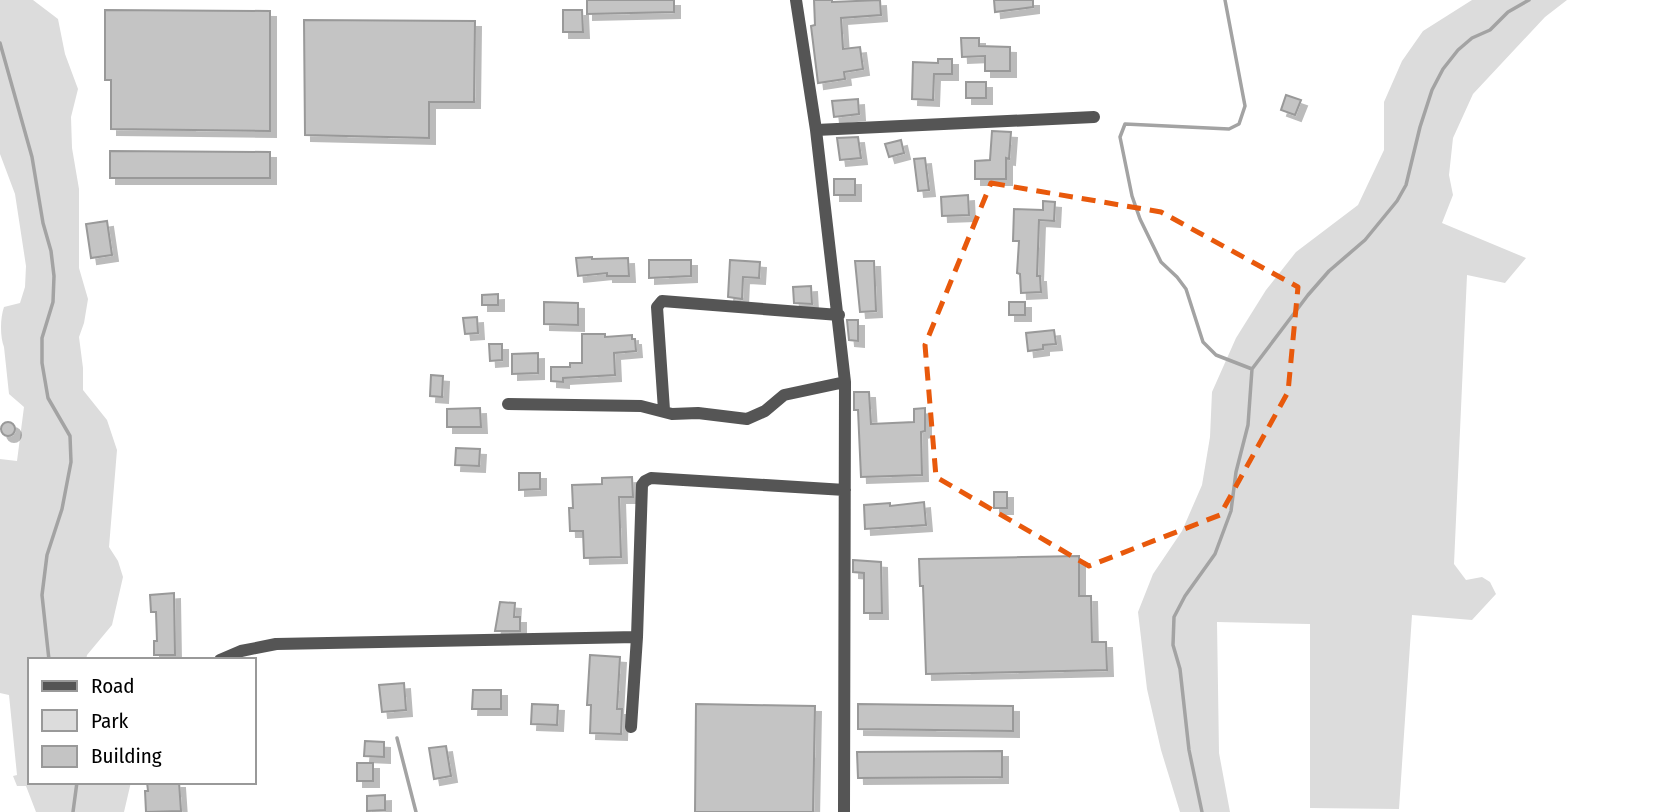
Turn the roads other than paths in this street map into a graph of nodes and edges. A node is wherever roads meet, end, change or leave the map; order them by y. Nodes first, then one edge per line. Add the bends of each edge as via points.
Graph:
1 (796, 0) edge
2 (1094, 117) dead end
3 (817, 130) junction
4 (839, 315) junction
5 (845, 382) junction
6 (508, 404) dead end
7 (664, 410) junction
8 (845, 490) junction
9 (637, 637) junction
10 (224, 658) edge
11 (631, 727) dead end
12 (844, 812) edge

1 - 3 street
2 - 3 street
3 - 4 street
4 - 5 street
4 - 7 street via 662,301 657,307
5 - 7 street via 783,396 747,419
5 - 8 street
6 - 7 street
8 - 9 street via 645,481
8 - 12 street
9 - 10 street via 276,643
9 - 11 street

